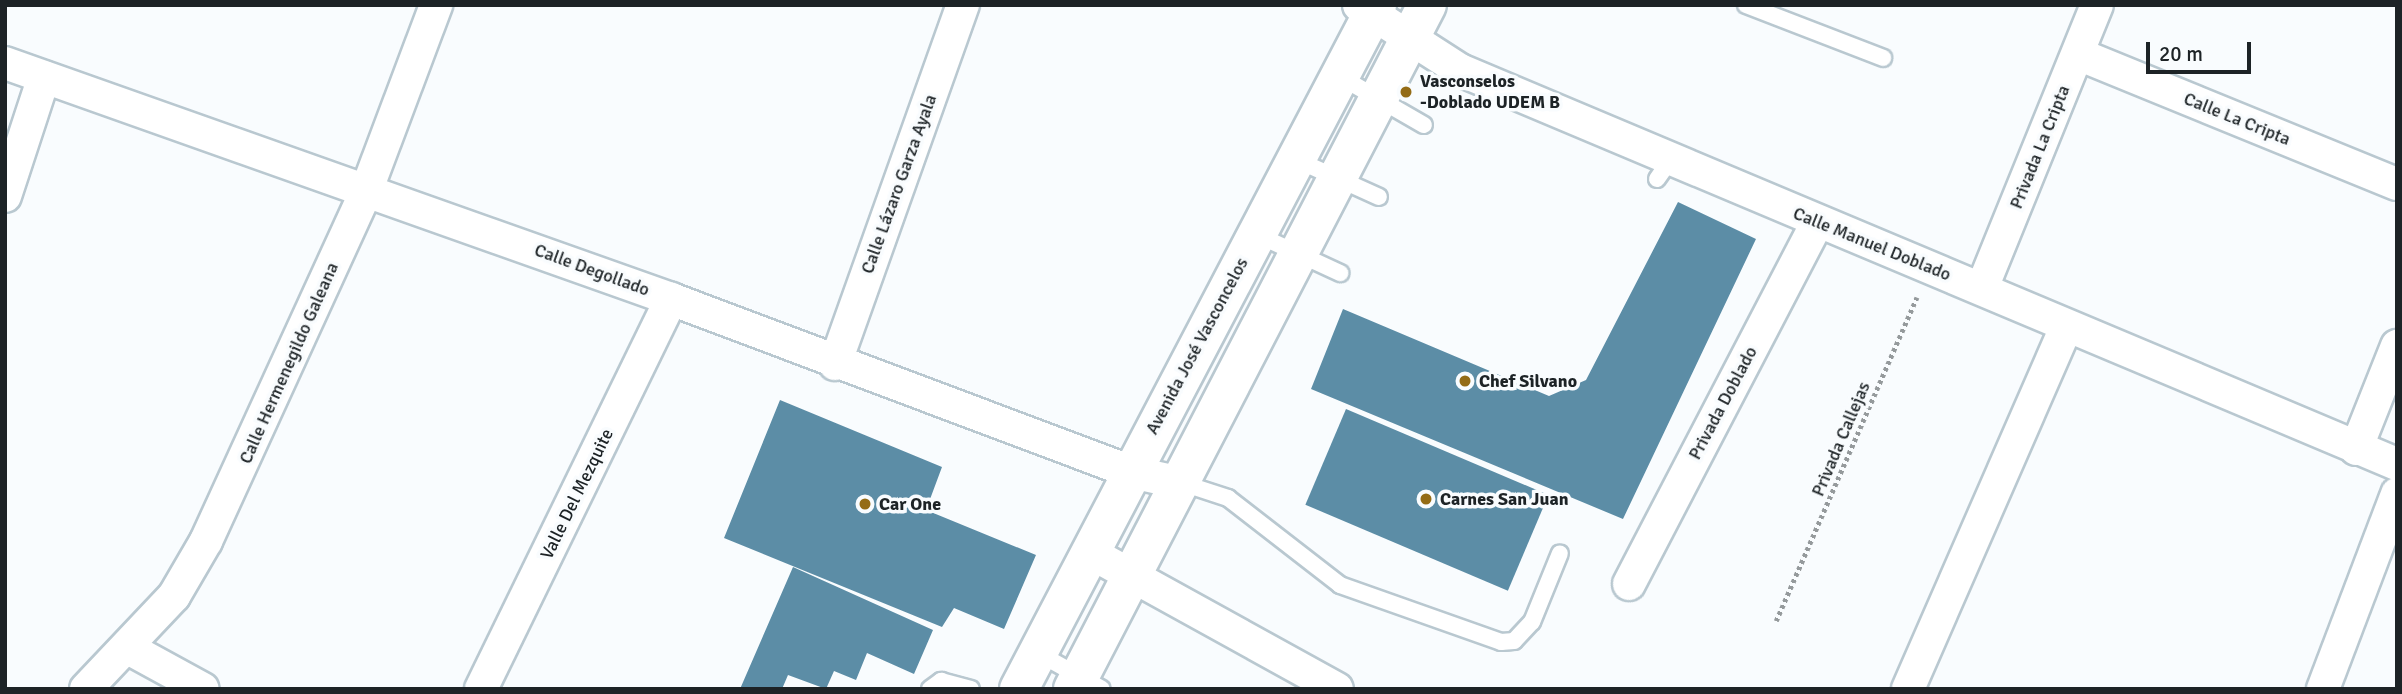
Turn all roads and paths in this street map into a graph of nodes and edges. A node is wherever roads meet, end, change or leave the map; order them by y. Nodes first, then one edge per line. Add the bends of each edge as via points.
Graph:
1 (436, 5) edge
2 (963, 5) edge
3 (1427, 5) edge
4 (1746, 5) edge
5 (2097, 5) edge
6 (1370, 8) edge
7 (1409, 40) junction
8 (2078, 54) junction
9 (1883, 58) dead end
10 (5, 63) edge
11 (1339, 76) junction
12 (44, 77) junction
13 (1376, 98) junction
14 (1424, 125) dead end
15 (1296, 159) junction
16 (1334, 177) junction
17 (2397, 184) edge
18 (367, 189) junction
19 (5, 197) edge
20 (1379, 197) dead end
21 (1817, 223) junction
22 (1256, 234) junction
23 (1295, 253) junction
24 (1929, 268) junction
25 (1340, 273) dead end
26 (1982, 288) junction
27 (671, 299) junction
28 (2066, 327) junction
29 (2397, 346) edge
30 (835, 363) junction
31 (2356, 449) junction
32 (2397, 464) edge
33 (1131, 472) junction
34 (1177, 482) junction
35 (2397, 494) edge
36 (1089, 552) junction
37 (1560, 553) dead end
38 (1131, 575) junction
39 (1629, 584) dead end
40 (1776, 621) dead end
41 (128, 648) junction
42 (1038, 653) junction
43 (1085, 685) edge
44 (86, 689) edge
45 (203, 689) edge
46 (481, 689) edge
47 (930, 689) edge
48 (971, 689) edge
49 (1019, 689) edge
50 (1337, 689) edge
51 (1908, 689) edge
52 (2323, 689) edge

1 - 18 street, Calle Hermenegildo Galeana
2 - 30 street, Calle Lázaro Garza Ayala
3 - 7 main road
4 - 9 lane
5 - 8 street, Privada La Cripta
6 - 7 street, Calle Manuel Doblado
6 - 11 main road, Avenida José Vasconcelos
7 - 13 main road
7 - 21 street, Calle Manuel Doblado via 1460,70 1664,169
8 - 17 street, Calle La Cripta
8 - 26 street, Privada La Cripta
10 - 12 street, Calle Degollado
11 - 13 lane
11 - 15 main road, Avenida José Vasconcelos
12 - 18 street, Calle Degollado
12 - 19 street
13 - 14 lane
13 - 16 main road
15 - 16 lane
15 - 22 main road, Avenida José Vasconcelos
16 - 20 lane
16 - 23 main road
18 - 27 street, Calle Degollado
18 - 41 street, Calle Hermenegildo Galeana via 206,541 174,596
21 - 24 street, Calle Manuel Doblado
21 - 39 street, Privada Doblado
22 - 23 lane
22 - 33 main road, Avenida José Vasconcelos
23 - 25 lane
23 - 34 main road
24 - 26 street, Calle Manuel Doblado
24 - 40 path, Privada Callejas
26 - 28 street, Calle Manuel Doblado
27 - 30 street, Calle Degollado
27 - 46 street, Valle Del Mezquite
28 - 31 street, Calle Manuel Doblado
28 - 51 street
29 - 31 street
30 - 33 street, Calle Degollado
31 - 32 street, Calle Manuel Doblado
33 - 34 street, Calle Degollado
33 - 36 main road, Avenida José Vasconcelos
34 - 37 lane via 1228,498 1340,585 1501,642 1514,641 1532,622
34 - 38 main road
35 - 52 street
36 - 38 street
36 - 42 main road, Avenida José Vasconcelos
38 - 43 main road
38 - 50 street
41 - 44 street, Calle Hermenegildo Galeana
41 - 45 street
42 - 43 lane
42 - 49 main road, Avenida José Vasconcelos
47 - 48 lane via 941,681

